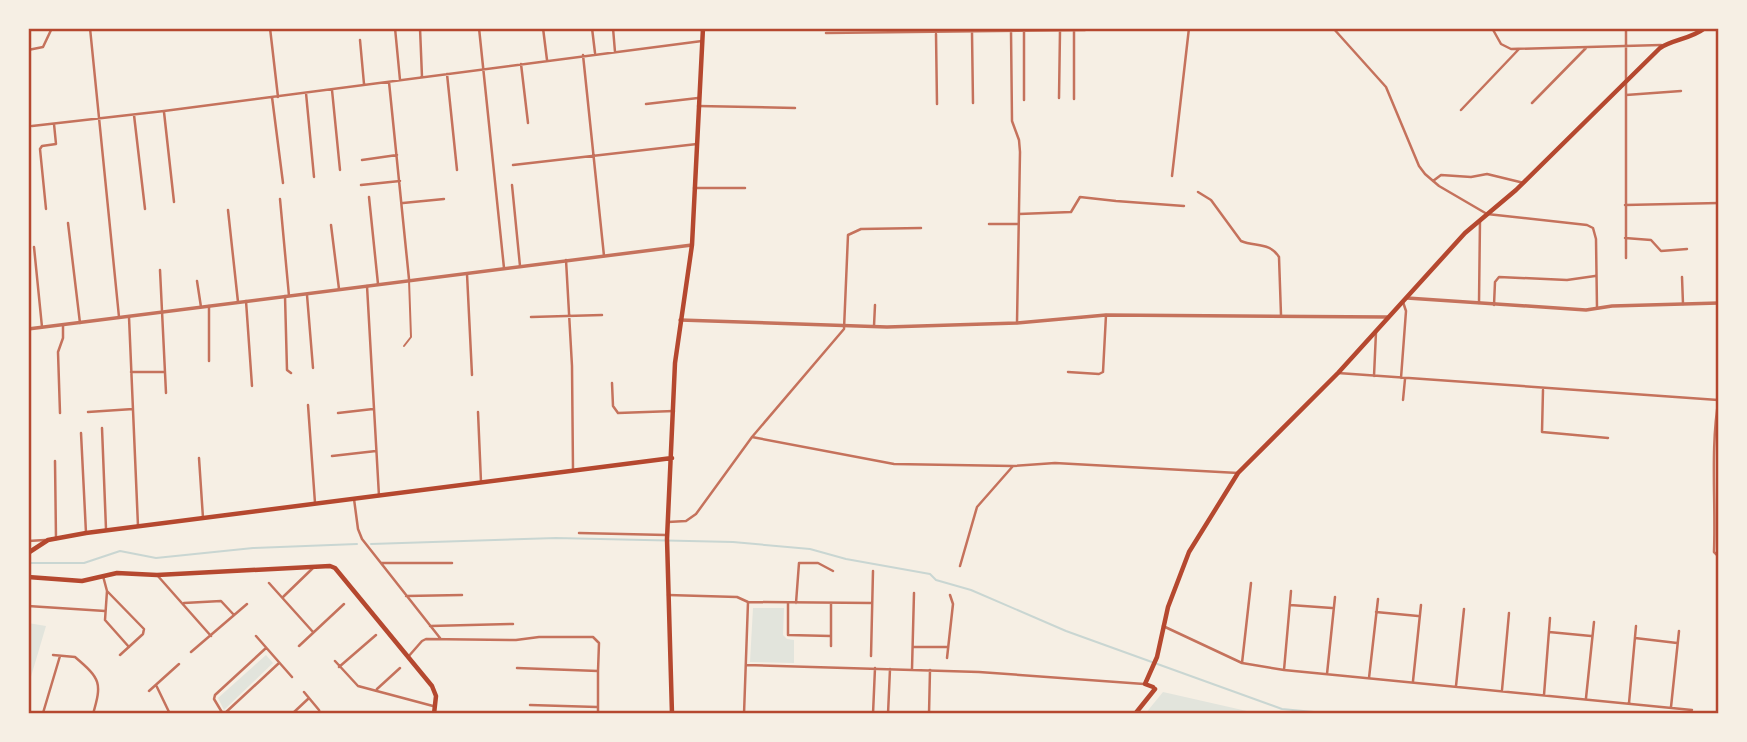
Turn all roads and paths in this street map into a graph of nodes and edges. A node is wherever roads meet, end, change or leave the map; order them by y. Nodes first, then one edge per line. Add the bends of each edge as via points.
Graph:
1 (52, 28) edge
2 (90, 28) edge
3 (270, 28) edge
4 (395, 28) edge
5 (420, 28) edge
6 (479, 28) edge
7 (543, 28) edge
8 (592, 28) edge
9 (613, 28) edge
10 (703, 28) edge
11 (1189, 28) edge
12 (1333, 28) edge
13 (1492, 28) edge
14 (1626, 28) edge
15 (1706, 28) edge
16 (853, 30) edge
17 (1024, 30) edge
18 (1074, 30) junction
19 (1085, 30) dead end
20 (1011, 31) junction
21 (1060, 31) junction
22 (972, 32) junction
23 (825, 33) dead end
24 (936, 33) junction
25 (360, 40) dead end
26 (702, 41) junction
27 (1664, 45) junction
28 (1626, 47) junction
29 (1586, 48) junction
30 (1519, 49) junction
31 (28, 50) edge
32 (615, 52) junction
33 (595, 53) junction
34 (583, 55) junction
35 (547, 60) junction
36 (521, 64) junction
37 (484, 69) junction
38 (447, 74) junction
39 (422, 78) junction
40 (400, 80) junction
41 (390, 82) junction
42 (1626, 83) junction
43 (364, 84) junction
44 (332, 89) junction
45 (1681, 91) dead end
46 (306, 93) junction
47 (1626, 95) junction
48 (272, 97) junction
49 (278, 97) junction
50 (699, 98) junction
51 (1059, 98) dead end
52 (1074, 99) dead end
53 (1024, 100) dead end
54 (973, 103) dead end
55 (1532, 103) dead end
56 (646, 104) dead end
57 (937, 104) dead end
58 (698, 106) junction
59 (795, 108) dead end
60 (1461, 110) dead end
61 (164, 111) junction
62 (134, 115) junction
63 (99, 119) junction
64 (528, 122) dead end
65 (54, 124) junction
66 (32, 126) dead end
67 (696, 144) junction
68 (398, 155) junction
69 (593, 155) junction
70 (362, 160) dead end
71 (513, 165) dead end
72 (340, 170) dead end
73 (457, 170) dead end
74 (1172, 176) dead end
75 (314, 177) dead end
76 (400, 181) junction
77 (1433, 181) junction
78 (282, 183) dead end
79 (1524, 183) junction
80 (361, 185) dead end
81 (512, 185) dead end
82 (694, 188) junction
83 (746, 188) dead end
84 (1198, 192) dead end
85 (369, 197) dead end
86 (280, 199) dead end
87 (444, 199) dead end
88 (174, 202) dead end
89 (403, 203) junction
90 (1719, 203) edge
91 (1625, 205) junction
92 (1184, 206) dead end
93 (46, 209) dead end
94 (145, 209) dead end
95 (228, 210) dead end
96 (1019, 214) junction
97 (1487, 214) junction
98 (1480, 220) junction
99 (68, 223) dead end
100 (989, 224) dead end
101 (331, 225) dead end
102 (1018, 225) junction
103 (921, 228) dead end
104 (1625, 238) junction
105 (692, 245) junction
106 (34, 247) dead end
107 (1687, 249) dead end
108 (604, 256) junction
109 (1626, 258) dead end
110 (566, 260) junction
111 (520, 266) junction
112 (504, 268) junction
113 (160, 270) dead end
114 (467, 273) junction
115 (1596, 276) junction
116 (1682, 277) dead end
117 (409, 279) junction
118 (197, 281) dead end
119 (378, 284) junction
120 (367, 286) junction
121 (339, 289) junction
122 (307, 293) junction
123 (287, 296) junction
124 (1405, 300) junction
125 (238, 302) junction
126 (246, 302) junction
127 (1479, 303) junction
128 (1719, 303) edge
129 (1683, 304) junction
130 (875, 305) dead end
131 (1494, 305) junction
132 (209, 306) junction
133 (201, 307) junction
134 (1597, 310) junction
135 (163, 312) junction
136 (601, 315) dead end
137 (1106, 315) junction
138 (1281, 315) junction
139 (570, 316) junction
140 (129, 317) junction
141 (531, 317) dead end
142 (1387, 317) junction
143 (119, 318) junction
144 (680, 320) junction
145 (80, 323) junction
146 (1017, 323) junction
147 (63, 325) junction
148 (844, 326) junction
149 (874, 326) junction
150 (43, 328) junction
151 (1377, 328) junction
152 (28, 330) edge
153 (404, 346) dead end
154 (209, 361) dead end
155 (313, 368) dead end
156 (131, 372) junction
157 (165, 372) junction
158 (1068, 372) dead end
159 (291, 373) dead end
160 (1338, 373) junction
161 (472, 375) dead end
162 (1374, 376) junction
163 (1403, 379) junction
164 (612, 383) dead end
165 (252, 386) dead end
166 (1543, 388) junction
167 (166, 393) dead end
168 (1719, 398) edge
169 (1403, 400) dead end
170 (308, 405) dead end
171 (374, 408) junction
172 (133, 410) junction
173 (674, 411) junction
174 (88, 412) dead end
175 (478, 412) dead end
176 (60, 413) dead end
177 (338, 413) dead end
178 (102, 428) dead end
179 (81, 433) dead end
180 (751, 437) junction
181 (1608, 438) dead end
182 (376, 451) junction
183 (332, 456) dead end
184 (199, 458) dead end
185 (672, 458) junction
186 (55, 461) dead end
187 (1013, 466) junction
188 (573, 470) junction
189 (1237, 473) junction
190 (481, 482) junction
191 (379, 496) junction
192 (354, 499) junction
193 (315, 503) junction
194 (203, 518) junction
195 (668, 522) junction
196 (138, 526) junction
197 (106, 530) junction
198 (86, 533) junction
199 (579, 533) dead end
200 (56, 538) junction
201 (667, 538) junction
202 (48, 540) junction
203 (28, 541) edge
204 (28, 553) edge
205 (1719, 557) edge
206 (380, 563) junction
207 (452, 563) dead end
208 (315, 566) junction
209 (960, 566) dead end
210 (833, 571) dead end
211 (873, 571) dead end
212 (103, 575) junction
213 (157, 575) junction
214 (28, 578) edge
215 (269, 583) dead end
216 (1251, 583) dead end
217 (107, 591) junction
218 (1292, 591) dead end
219 (914, 593) dead end
220 (462, 595) dead end
221 (668, 595) junction
222 (950, 595) dead end
223 (406, 596) junction
224 (282, 597) junction
225 (1335, 597) dead end
226 (1378, 599) dead end
227 (748, 602) junction
228 (183, 603) junction
229 (788, 603) junction
230 (796, 603) junction
231 (831, 603) junction
232 (872, 603) junction
233 (247, 604) dead end
234 (344, 604) dead end
235 (1290, 605) junction
236 (1420, 605) dead end
237 (28, 606) edge
238 (1333, 608) junction
239 (1464, 609) dead end
240 (105, 611) junction
241 (1376, 612) junction
242 (1509, 614) dead end
243 (234, 615) junction
244 (1419, 616) junction
245 (1550, 618) dead end
246 (1594, 622) dead end
247 (513, 624) dead end
248 (430, 626) junction
249 (1163, 626) junction
250 (1636, 626) dead end
251 (1679, 631) dead end
252 (313, 632) junction
253 (1549, 632) junction
254 (211, 635) junction
255 (376, 635) dead end
256 (256, 636) dead end
257 (831, 636) junction
258 (1592, 636) junction
259 (440, 638) junction
260 (1635, 638) junction
261 (1678, 643) junction
262 (299, 646) dead end
263 (831, 646) dead end
264 (129, 647) junction
265 (913, 647) junction
266 (948, 647) junction
267 (266, 648) junction
268 (191, 652) dead end
269 (54, 655) dead end
270 (60, 655) junction
271 (120, 655) dead end
272 (871, 656) dead end
273 (408, 657) junction
274 (947, 658) dead end
275 (335, 661) dead end
276 (279, 663) junction
277 (1242, 663) junction
278 (179, 664) dead end
279 (746, 665) junction
280 (340, 667) junction
281 (400, 668) dead end
282 (517, 668) dead end
283 (875, 668) junction
284 (890, 669) junction
285 (912, 669) junction
286 (930, 670) junction
287 (1284, 670) junction
288 (597, 671) junction
289 (1327, 674) junction
290 (292, 677) dead end
291 (1369, 678) junction
292 (1413, 682) junction
293 (156, 685) junction
294 (1150, 686) junction
295 (1456, 686) junction
296 (376, 690) junction
297 (149, 691) dead end
298 (1502, 691) junction
299 (304, 692) dead end
300 (1544, 695) junction
301 (309, 698) junction
302 (1586, 700) junction
303 (1629, 704) junction
304 (530, 705) dead end
305 (435, 707) junction
306 (598, 707) junction
307 (1671, 708) junction
308 (1692, 710) dead end
309 (43, 713) edge
310 (93, 714) edge
311 (170, 714) edge
312 (223, 714) edge
313 (292, 714) edge
314 (320, 714) edge
315 (434, 714) edge
316 (598, 714) edge
317 (672, 714) edge
318 (744, 714) edge
319 (873, 714) edge
320 (888, 714) edge
321 (929, 714) edge
322 (1135, 714) edge

1 - 31 street via 43,47
2 - 63 street
3 - 49 street
4 - 40 street
5 - 39 street
6 - 37 street
7 - 35 street
8 - 33 street
9 - 32 street
10 - 26 main road
11 - 74 street
12 - 77 street via 1381,79 1419,166
13 - 30 street via 1504,47
14 - 28 street
15 - 27 main road
16 - 23 street
16 - 24 street
17 - 20 street
17 - 21 street
17 - 53 street
18 - 19 street
18 - 21 street
18 - 52 street
20 - 22 street
20 - 96 street via 1012,121 1020,152
21 - 51 street
22 - 24 street
22 - 54 street
24 - 57 street
25 - 43 street
26 - 32 street
26 - 50 main road
27 - 28 street
27 - 42 main road
28 - 29 street
28 - 42 street
29 - 30 street
29 - 55 street
30 - 60 street
32 - 33 street
33 - 34 street
34 - 35 street
34 - 69 street
35 - 36 street
36 - 37 street
36 - 64 street
37 - 38 street
37 - 112 street
38 - 39 street
38 - 73 street
39 - 40 street
40 - 41 street
41 - 43 street
41 - 68 street
42 - 47 street
42 - 79 main road
43 - 44 street
44 - 46 street
44 - 72 street
45 - 47 street
46 - 49 street
46 - 75 street
47 - 91 street
48 - 49 street
48 - 61 street
48 - 78 street
50 - 56 street
50 - 58 main road
58 - 59 street
58 - 67 main road
61 - 62 street
61 - 88 street
62 - 63 street
62 - 94 street
63 - 65 street
63 - 143 street
65 - 66 street
65 - 93 street via 56,145 40,149
67 - 69 street
67 - 82 main road
68 - 70 street
68 - 76 street
69 - 71 street
69 - 108 street
76 - 80 street
76 - 89 street
77 - 79 street via 1441,175 1487,174
77 - 97 street
79 - 97 main road
81 - 111 street
82 - 83 street
82 - 105 main road
84 - 138 street via 1211,200 1241,241 1277,252
85 - 119 street
86 - 123 street
87 - 89 street
89 - 117 street
90 - 91 street
91 - 104 street
92 - 96 street via 1080,197 1071,212
95 - 125 street
96 - 102 street
97 - 98 main road
97 - 115 street via 1590,227 1596,233
98 - 124 main road
98 - 127 street
99 - 145 street
100 - 102 street
101 - 121 street
102 - 146 street
103 - 148 street via 861,229 848,235
104 - 107 street via 1651,240 1661,251
104 - 109 street
105 - 108 street
105 - 144 main road
106 - 150 street
108 - 110 street
110 - 111 street
110 - 139 street
111 - 112 street
112 - 114 street
113 - 135 street
114 - 117 street
114 - 161 street
115 - 131 street via 1567,280 1502,276 1495,282
115 - 134 street
116 - 129 street
117 - 119 street
117 - 153 street via 411,337
118 - 133 street
119 - 120 street
120 - 121 street
120 - 171 street
121 - 122 street
122 - 123 street
122 - 155 street
123 - 126 street
123 - 159 street via 287,370
124 - 127 street
124 - 142 main road
124 - 163 street
125 - 126 street
125 - 132 street
126 - 165 street
127 - 131 street
128 - 129 street
129 - 134 street
130 - 149 street
131 - 134 street
132 - 133 street
132 - 154 street
133 - 135 street
135 - 140 street
135 - 157 street
136 - 139 street
137 - 138 street
137 - 146 street
137 - 158 street via 1103,372
138 - 142 street
139 - 141 street
139 - 188 street
140 - 143 street
140 - 156 street
142 - 151 main road
143 - 145 street
144 - 148 street
144 - 173 main road
145 - 147 street
146 - 149 street
147 - 150 street
147 - 176 street via 58,352
148 - 149 street
148 - 180 street
150 - 152 street
151 - 160 main road
151 - 162 street
156 - 157 street
156 - 172 street
157 - 167 street
160 - 162 street
160 - 189 main road
162 - 163 street
163 - 166 street
163 - 169 street
164 - 173 street via 613,406 618,413
166 - 168 street
166 - 181 street via 1542,432
168 - 205 street via 1713,481 1714,552
170 - 193 street
171 - 177 street
171 - 182 street
172 - 174 street
172 - 196 street
173 - 185 main road
175 - 190 street
178 - 197 street
179 - 198 street
180 - 187 street via 894,464
180 - 195 street via 695,514 686,521
182 - 183 street
182 - 191 street
184 - 194 street
185 - 188 main road
185 - 195 main road
186 - 200 street
187 - 189 street via 1055,463
187 - 209 street via 977,507
188 - 190 main road
189 - 249 main road via 1189,552
190 - 191 main road
191 - 192 main road
192 - 193 main road
192 - 206 street via 359,535
193 - 194 main road
194 - 196 main road
195 - 201 main road
196 - 197 main road
197 - 198 main road
198 - 200 main road
199 - 201 street
200 - 202 main road
201 - 221 main road
202 - 203 street
202 - 204 main road
206 - 207 street
206 - 223 street
208 - 213 main road
208 - 224 street
208 - 273 main road via 335,568
210 - 230 street via 818,563 799,562
211 - 232 street
212 - 213 main road
212 - 214 main road via 82,581
212 - 217 street
213 - 228 street
215 - 224 street
216 - 277 street
217 - 240 street
217 - 264 street via 144,629
218 - 235 street
219 - 265 street
220 - 223 street
221 - 227 street via 737,597
221 - 317 main road
222 - 266 street
223 - 248 street
224 - 252 street
225 - 238 street
226 - 241 street
227 - 229 street
227 - 279 street
228 - 243 street via 221,601
228 - 254 street
229 - 230 street
229 - 257 street via 788,635
230 - 231 street
231 - 232 street
231 - 257 street
232 - 272 street
233 - 243 street
234 - 252 street
235 - 238 street
235 - 287 street
236 - 244 street
237 - 240 street
238 - 289 street
239 - 295 street
240 - 264 street via 105,620
241 - 244 street
241 - 291 street
242 - 298 street
243 - 254 street
244 - 292 street
245 - 253 street
246 - 258 street
247 - 248 street
248 - 259 street
249 - 277 street
249 - 294 main road
250 - 260 street
251 - 261 street
252 - 262 street
253 - 258 street
253 - 300 street
254 - 268 street
255 - 280 street
256 - 267 street
257 - 263 street
258 - 302 street
259 - 273 street via 422,640
259 - 288 street via 593,637 599,643
260 - 261 street
260 - 303 street
261 - 307 street
264 - 271 street
265 - 266 street
265 - 285 street
266 - 274 street
267 - 276 street
267 - 312 street via 215,695
269 - 270 street
270 - 309 street
270 - 310 street via 75,657 98,683
273 - 305 main road via 434,689
275 - 280 street
276 - 290 street
276 - 312 street
277 - 287 street
278 - 293 street
279 - 283 street
279 - 318 street
280 - 296 street via 358,686
281 - 296 street
282 - 288 street
283 - 284 street
283 - 319 street
284 - 285 street
284 - 320 street
285 - 286 street
286 - 294 street
286 - 321 street
287 - 289 street
288 - 306 street
289 - 291 street
291 - 292 street
292 - 295 street
293 - 297 street
293 - 311 street
294 - 322 main road
295 - 298 street
296 - 305 street
298 - 300 street
299 - 301 street
300 - 302 street
301 - 313 street
301 - 314 street
302 - 303 street
303 - 307 street
304 - 306 street
305 - 315 main road
306 - 316 street
307 - 308 street

